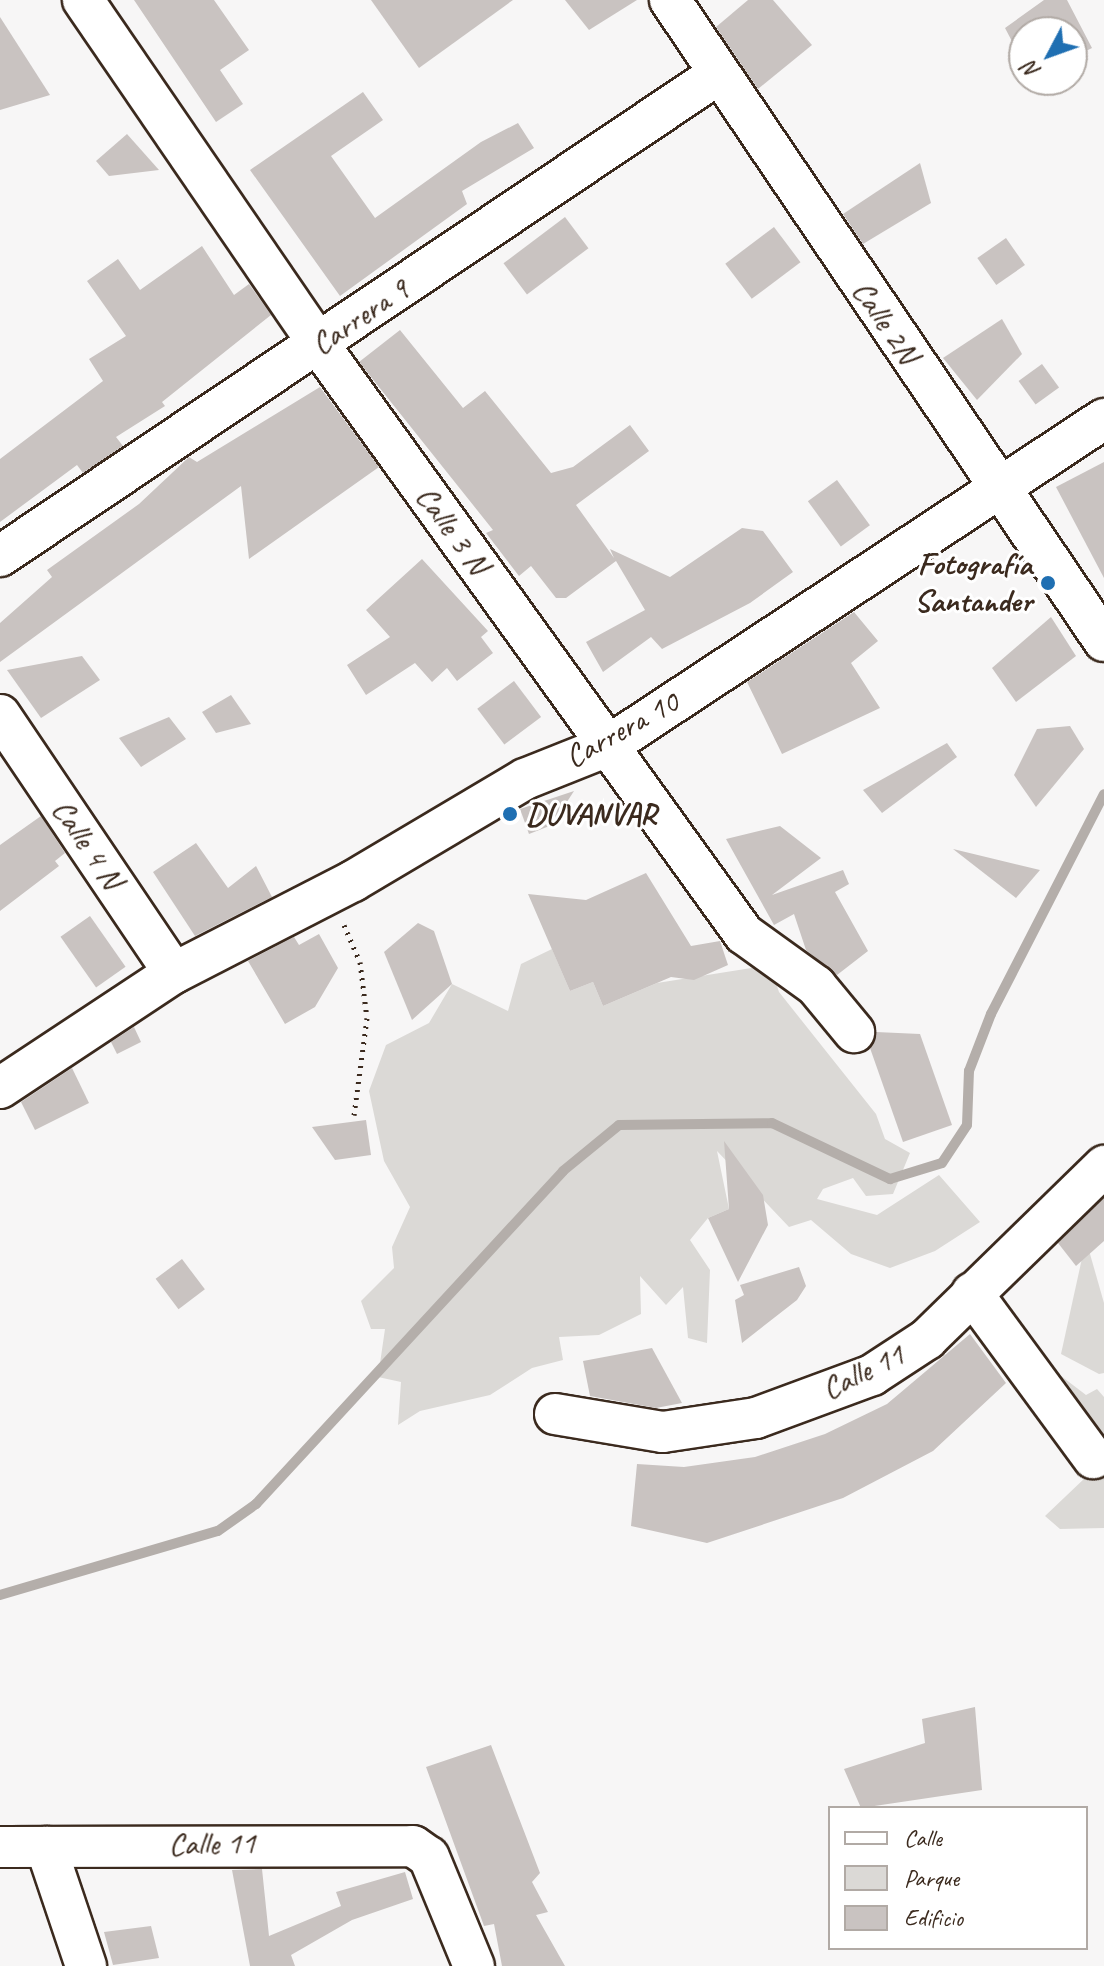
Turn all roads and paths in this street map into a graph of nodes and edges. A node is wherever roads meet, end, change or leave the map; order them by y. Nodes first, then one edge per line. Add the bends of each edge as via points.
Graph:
1 (83, 0) edge
2 (670, 0) edge
3 (717, 75) junction
4 (319, 345) junction
5 (1104, 419) edge
6 (1001, 492) junction
7 (0, 556) edge
8 (1104, 641) edge
9 (0, 715) edge
10 (608, 746) junction
11 (353, 881) junction
12 (174, 973) junction
13 (854, 1032) dead end
14 (0, 1088) edge
15 (354, 1115) dead end
16 (1104, 1166) edge
17 (972, 1293) junction
18 (555, 1414) dead end
19 (1093, 1458) dead end
20 (0, 1847) edge
21 (46, 1847) junction
22 (471, 1965) edge
23 (86, 1966) edge

1 - 4 street, Calle 3 N
2 - 3 street, Calle 2N
3 - 4 street, Carrera 9
3 - 6 street, Calle 2N
4 - 7 street, Carrera 9
4 - 10 street, Calle 3 N
5 - 6 street, Carrera 10
6 - 8 street, Calle 2N
6 - 10 street, Carrera 10
9 - 12 street, Calle 4 N
10 - 11 street, Carrera 10 via 525,779
10 - 13 street, Calle 3 N via 744,934 816,986
11 - 12 street, Carrera 10
11 - 15 path via 342,920 360,962 367,1018
12 - 14 street, Carrera 10
16 - 17 street, Calle 11
17 - 18 street, Calle 11 via 927,1339 872,1375 756,1418 663,1432
17 - 19 street
20 - 21 street, Calle 11
21 - 22 street, Calle 11 via 318,1842 396,1843 423,1850
21 - 23 street

